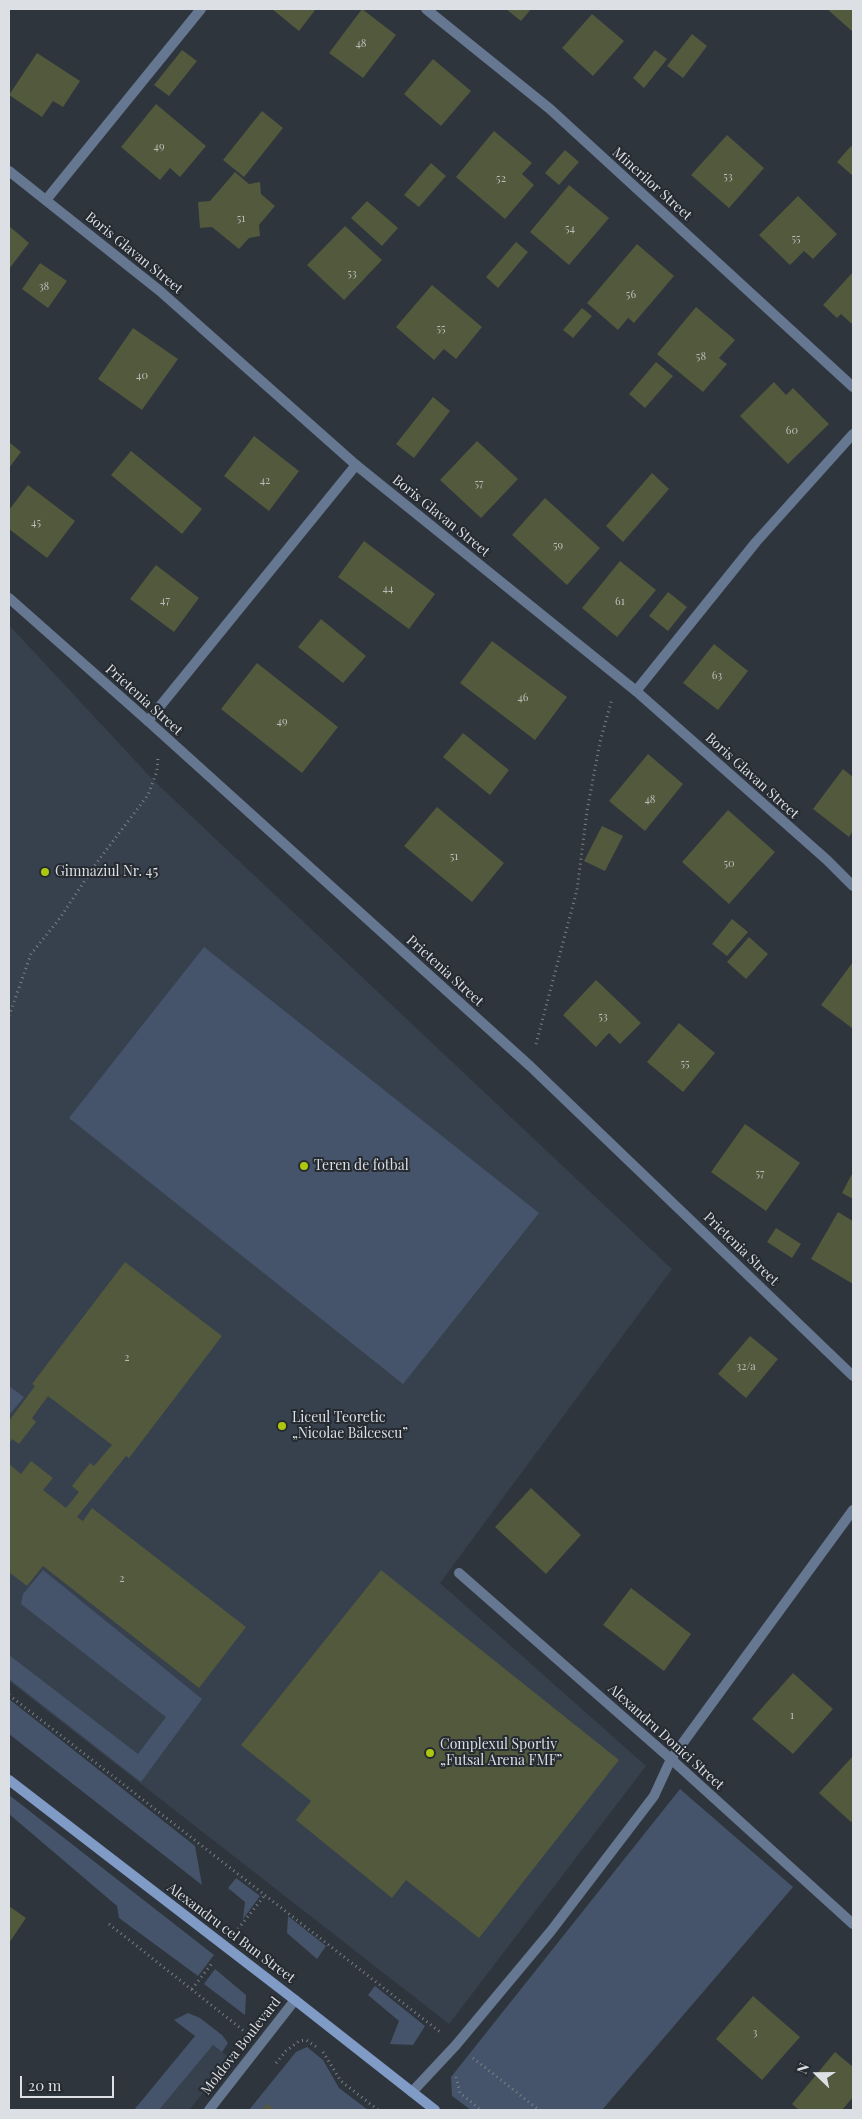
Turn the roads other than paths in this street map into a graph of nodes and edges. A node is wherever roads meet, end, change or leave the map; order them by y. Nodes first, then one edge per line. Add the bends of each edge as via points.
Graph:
1 (201, 9) edge
2 (426, 9) edge
3 (9, 171) edge
4 (46, 200) junction
5 (853, 387) edge
6 (853, 434) edge
7 (356, 464) junction
8 (9, 598) edge
9 (636, 691) junction
10 (148, 722) junction
11 (853, 886) edge
12 (853, 1376) edge
13 (853, 1510) edge
14 (459, 1573) dead end
15 (671, 1759) junction
16 (9, 1780) edge
17 (853, 1924) edge
18 (295, 2000) junction
19 (412, 2092) junction
20 (208, 2110) edge
21 (435, 2110) edge

1 - 4 street
2 - 5 street, Minerilor Street via 550,109
3 - 4 street, Boris Glavan Street
4 - 7 street, Boris Glavan Street via 160,290
6 - 9 street via 756,542
7 - 9 street, Boris Glavan Street
7 - 10 street
8 - 10 street, Prietenia Street
9 - 11 street, Boris Glavan Street
10 - 12 street, Prietenia Street via 530,1066
13 - 15 street
14 - 15 street, Alexandru Donici Street
15 - 17 street, Alexandru Donici Street
15 - 19 street via 654,1796 551,1932
16 - 18 street, Alexandru cel Bun Street
18 - 19 street, Alexandru cel Bun Street
18 - 20 street, Moldova Boulevard
19 - 21 street, Alexandru cel Bun Street

